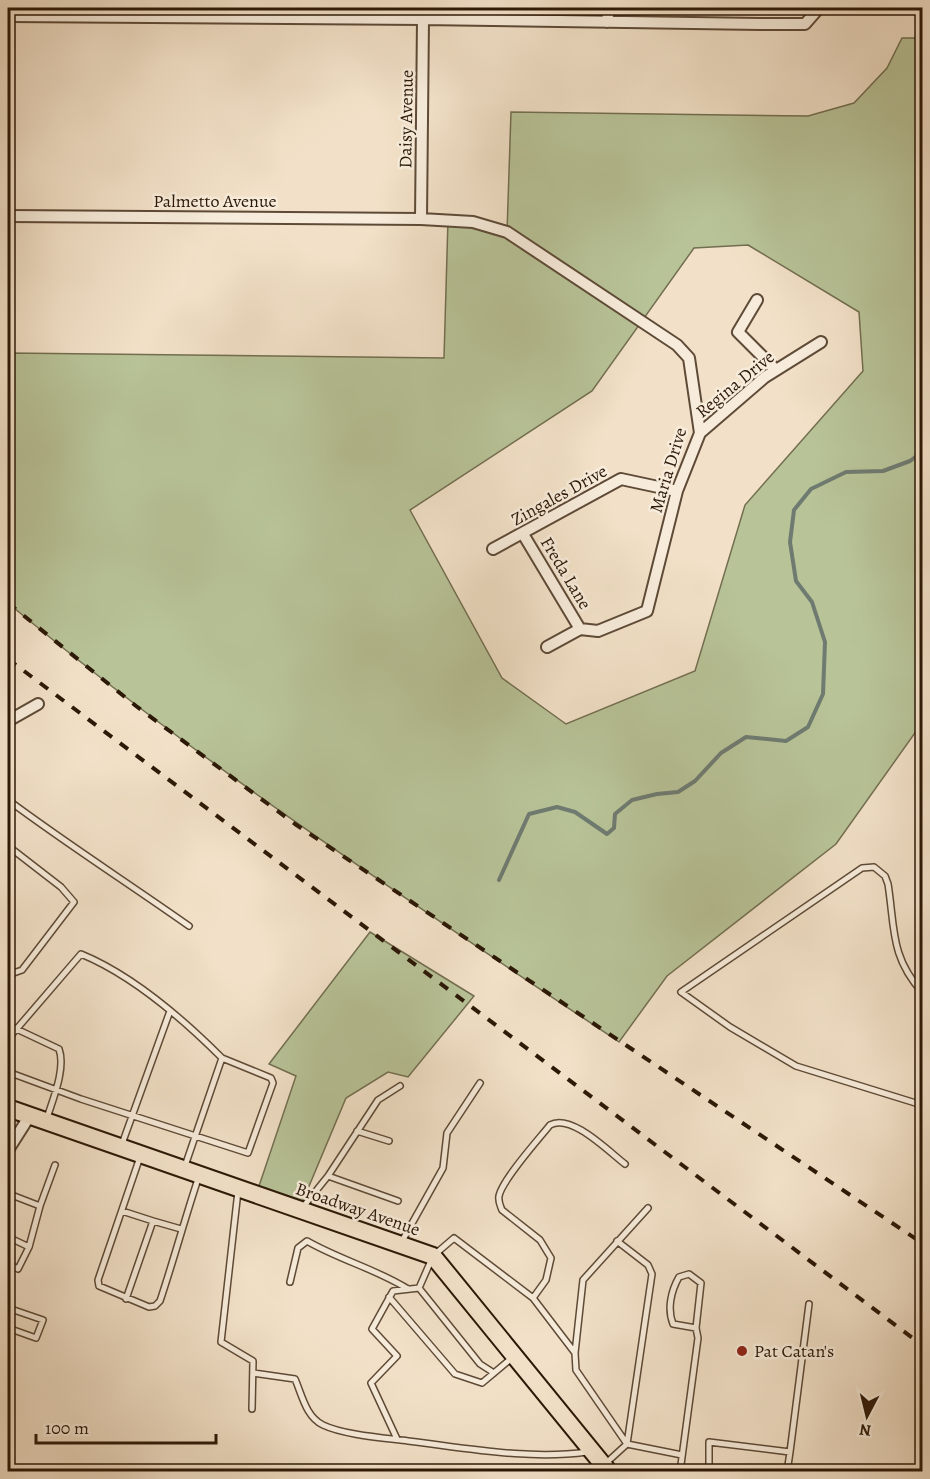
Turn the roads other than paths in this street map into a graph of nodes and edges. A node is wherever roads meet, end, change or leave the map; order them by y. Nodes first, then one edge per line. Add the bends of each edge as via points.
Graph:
1 (609, 8) edge
2 (819, 8) edge
3 (8, 16) edge
4 (423, 19) junction
5 (607, 22) junction
6 (8, 216) edge
7 (422, 219) junction
8 (757, 300) dead end
9 (821, 342) dead end
10 (776, 370) junction
11 (700, 433) junction
12 (677, 491) junction
13 (523, 534) junction
14 (493, 549) dead end
15 (580, 629) junction
16 (547, 647) dead end
17 (38, 704) dead end
18 (8, 721) edge
19 (8, 800) edge
20 (8, 846) edge
21 (189, 926) dead end
22 (8, 975) edge
23 (922, 992) edge
24 (170, 1011) junction
25 (8, 1024) edge
26 (15, 1030) junction
27 (8, 1039) edge
28 (222, 1058) junction
29 (8, 1071) edge
30 (480, 1083) dead end
31 (400, 1086) dead end
32 (56, 1090) junction
33 (922, 1105) edge
34 (8, 1108) edge
35 (131, 1116) junction
36 (29, 1117) junction
37 (46, 1123) junction
38 (357, 1131) junction
39 (195, 1138) junction
40 (389, 1141) dead end
41 (121, 1148) junction
42 (8, 1150) edge
43 (141, 1155) junction
44 (625, 1164) dead end
45 (55, 1165) dead end
46 (192, 1173) junction
47 (328, 1176) junction
48 (238, 1189) junction
49 (8, 1195) edge
50 (398, 1201) dead end
51 (40, 1206) junction
52 (648, 1208) dead end
53 (122, 1210) junction
54 (299, 1210) junction
55 (153, 1221) junction
56 (181, 1229) junction
57 (8, 1238) edge
58 (617, 1241) junction
59 (400, 1245) junction
60 (29, 1247) junction
61 (433, 1256) junction
62 (8, 1264) edge
63 (290, 1282) dead end
64 (419, 1288) junction
65 (408, 1289) junction
66 (390, 1297) junction
67 (533, 1298) junction
68 (126, 1299) junction
69 (809, 1304) dead end
70 (8, 1308) edge
71 (8, 1328) edge
72 (696, 1328) junction
73 (575, 1353) junction
74 (515, 1356) junction
75 (254, 1373) junction
76 (494, 1373) junction
77 (252, 1409) dead end
78 (397, 1439) junction
79 (627, 1444) junction
80 (593, 1451) junction
81 (790, 1452) junction
82 (682, 1455) junction
83 (606, 1468) edge
84 (368, 1471) edge
85 (354, 1472) edge
86 (375, 1472) edge
87 (680, 1472) edge
88 (709, 1472) edge
89 (787, 1472) edge

1 - 5 street
2 - 5 street via 805,24
3 - 4 street
4 - 5 street
4 - 7 street, Daisy Avenue
6 - 7 street, Palmetto Avenue
7 - 11 street, Maria Drive via 473,222 507,232 677,345 689,358
8 - 10 street via 738,332
9 - 10 street, Regina Drive
10 - 11 street, Regina Drive
11 - 12 street, Maria Drive
12 - 13 street, Zingales Drive via 621,479
12 - 15 street, Maria Drive via 647,611 598,631
13 - 14 street, Zingales Drive
13 - 15 street, Freda Lane
15 - 16 street, Maria Drive
17 - 18 street
19 - 21 lane via 76,851
20 - 22 lane via 74,902 22,970
23 - 33 lane via 907,975 897,953 888,884 874,867 862,868 681,992 729,1027 796,1066
24 - 26 lane via 103,962 81,954
24 - 28 lane
24 - 35 lane
25 - 26 lane
26 - 27 lane
26 - 32 lane via 59,1049
28 - 39 lane
28 - 39 lane via 271,1078 273,1083 249,1154
29 - 32 lane
30 - 59 lane via 447,1133 443,1168
31 - 38 lane via 378,1100
32 - 35 lane
32 - 37 lane
34 - 36 main road, Broadway Avenue
35 - 39 lane
35 - 41 lane
36 - 37 main road, Broadway Avenue
36 - 42 street
37 - 41 main road, Broadway Avenue
38 - 40 lane
38 - 47 lane
39 - 46 lane
41 - 43 main road, Broadway Avenue
43 - 46 main road, Broadway Avenue
43 - 53 lane
44 - 67 lane via 580,1129 556,1121 509,1179 499,1194 502,1210 540,1240 551,1258 546,1280
45 - 51 lane
46 - 48 main road, Broadway Avenue
46 - 56 lane
47 - 50 lane
47 - 54 lane
48 - 54 main road, Broadway Avenue
48 - 75 lane via 221,1342 253,1361
49 - 51 lane
51 - 60 lane
52 - 58 lane
53 - 55 lane
53 - 68 lane via 98,1280 107,1292
54 - 59 main road, Broadway Avenue
55 - 56 lane
55 - 68 lane
56 - 68 lane via 160,1301 149,1308
57 - 60 lane
58 - 73 lane via 583,1280
58 - 79 lane via 648,1265 652,1274
59 - 61 main road, Broadway Avenue
60 - 62 lane via 18,1269
61 - 64 lane
61 - 67 lane via 454,1238
61 - 74 main road, Broadway Avenue
63 - 65 lane via 298,1248 307,1241
64 - 65 lane
64 - 76 lane via 480,1364
65 - 66 lane via 393,1292
66 - 76 lane via 455,1374 482,1383
66 - 78 lane via 372,1329 397,1356 371,1383
67 - 73 lane
69 - 81 lane
70 - 71 lane via 43,1320 36,1338
72 - 72 lane via 701,1283 688,1275 679,1277 673,1287 670,1315 674,1324
72 - 82 lane via 698,1338
73 - 79 lane via 576,1370
74 - 76 lane
74 - 80 main road, Broadway Avenue
75 - 77 lane
75 - 78 lane via 295,1379 309,1415 322,1425
78 - 80 lane via 498,1452 568,1455
79 - 82 lane
79 - 83 lane
80 - 83 main road, Broadway Avenue
81 - 88 lane via 709,1443
81 - 89 lane
82 - 87 lane
84 - 85 lane
84 - 86 lane

